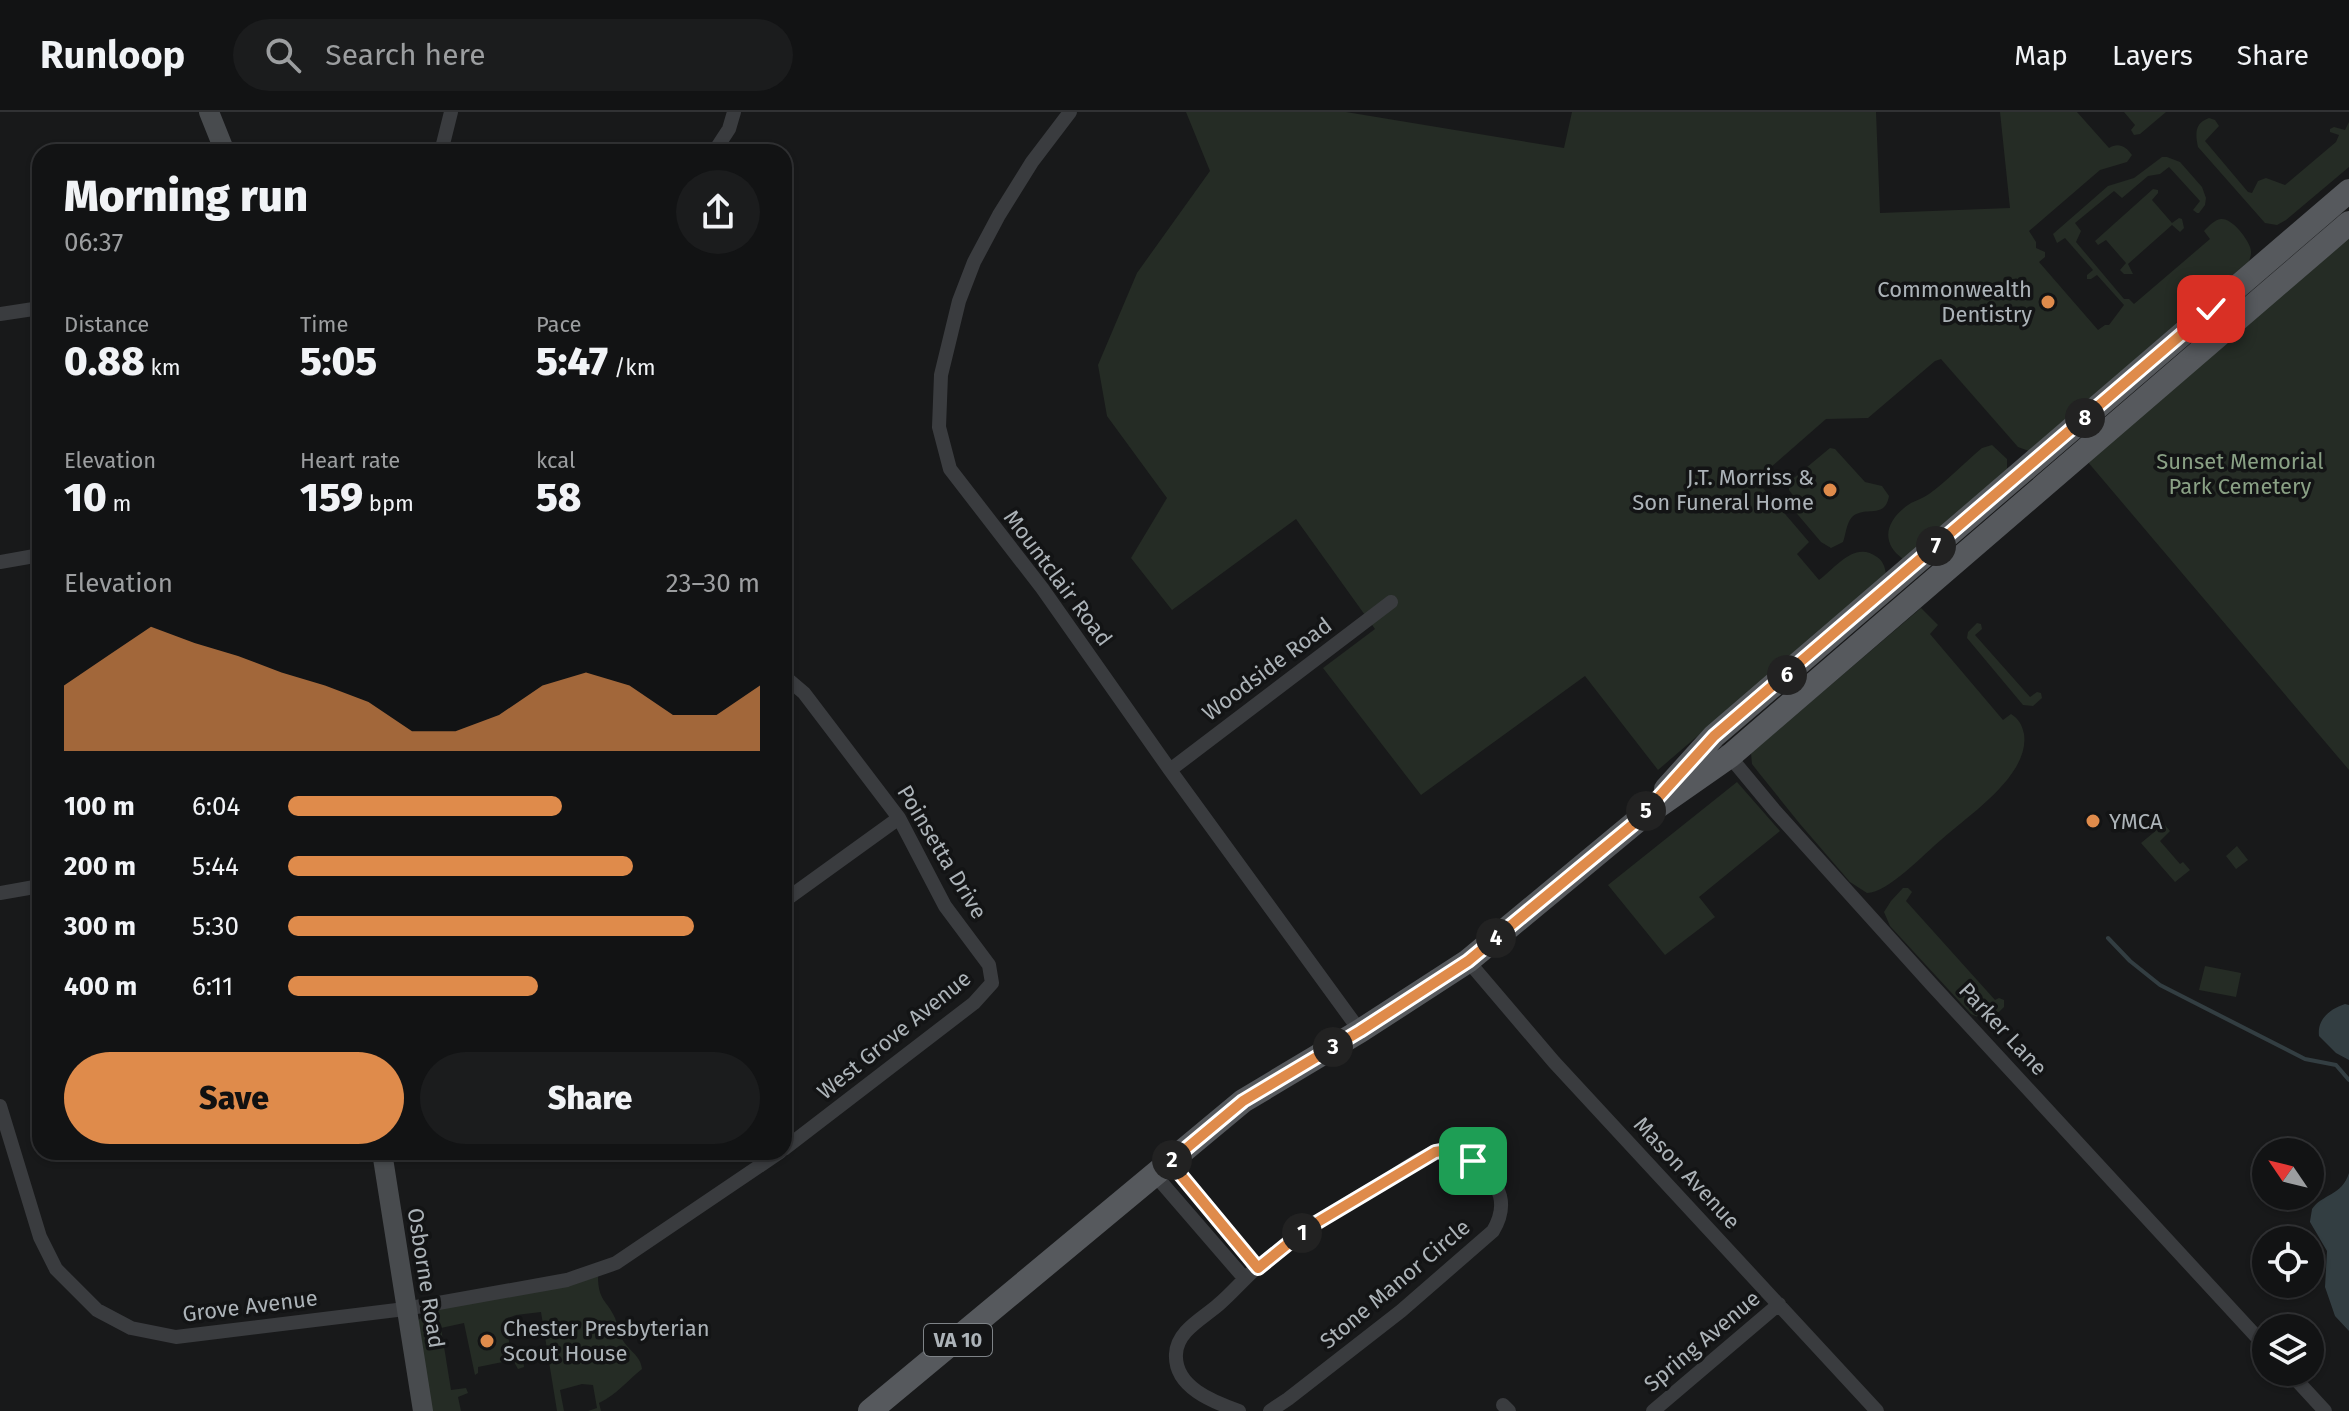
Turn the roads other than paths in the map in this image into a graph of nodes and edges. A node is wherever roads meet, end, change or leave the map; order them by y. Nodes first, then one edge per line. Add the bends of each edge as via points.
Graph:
1 (209, 112) edge
2 (451, 112) edge
3 (734, 112) edge
4 (1070, 112) edge
5 (222, 144) edge
6 (443, 144) edge
7 (719, 144) edge
8 (2349, 191) edge
9 (2349, 223) edge
10 (32, 309) edge
11 (0, 314) edge
12 (32, 556) edge
13 (0, 562) edge
14 (1391, 602) dead end
15 (792, 683) edge
16 (1714, 736) junction
17 (1730, 756) junction
18 (1170, 770) junction
19 (899, 818) junction
20 (1637, 821) junction
21 (32, 887) edge
22 (0, 893) edge
23 (792, 895) edge
24 (1468, 961) junction
25 (992, 983) joint
26 (1360, 1031) junction
27 (0, 1106) edge
28 (792, 1142) edge
29 (383, 1160) edge
30 (767, 1160) edge
31 (1163, 1168) junction
32 (1258, 1268) junction
33 (1245, 1279) junction
34 (1779, 1304) junction
35 (405, 1309) junction
36 (2252, 1332) edge
37 (2302, 1386) edge
38 (423, 1411) edge
39 (870, 1411) edge
40 (1239, 1411) edge
41 (1270, 1411) edge
42 (1653, 1411) edge
43 (1877, 1411) edge
44 (2325, 1411) edge

1 - 5 street
2 - 6 street
3 - 7 street
4 - 18 street, Mountclair Road via 1032,162 974,262 941,375 939,427 950,469 1042,588
8 - 16 main road, VA 10
9 - 17 main road, VA 10
10 - 11 street
12 - 13 street
14 - 18 street, Woodside Road
15 - 19 street, Poinsetta Drive
16 - 17 street, Parker Lane
16 - 20 main road, VA 10
17 - 20 main road, VA 10
17 - 36 street, Parker Lane via 1932,985
18 - 26 street, Mountclair Road
19 - 23 street
19 - 25 street, Poinsetta Drive via 945,906 989,965
20 - 24 main road, VA 10
21 - 22 street
24 - 26 main road, VA 10
24 - 34 street, Mason Avenue via 1554,1062
25 - 28 street, West Grove Avenue via 974,1003
26 - 31 main road, VA 10 via 1243,1101
27 - 35 street, Grove Avenue via 40,1237 56,1269 97,1310 131,1328 176,1337
29 - 35 street, Osborne Road
30 - 35 street, West Grove Avenue via 616,1263 567,1280
31 - 32 street
31 - 33 street
31 - 39 main road, VA 10
32 - 33 street, Stone Manor Circle
32 - 41 street, Stone Manor Circle via 1306,1229 1435,1152 1461,1152 1499,1192 1501,1212 1493,1231 1401,1311
33 - 40 street, Stone Manor Circle via 1185,1332 1175,1357 1190,1387
34 - 42 street, Spring Avenue
34 - 43 street, Mason Avenue
35 - 38 street, Osborne Road
37 - 44 street

